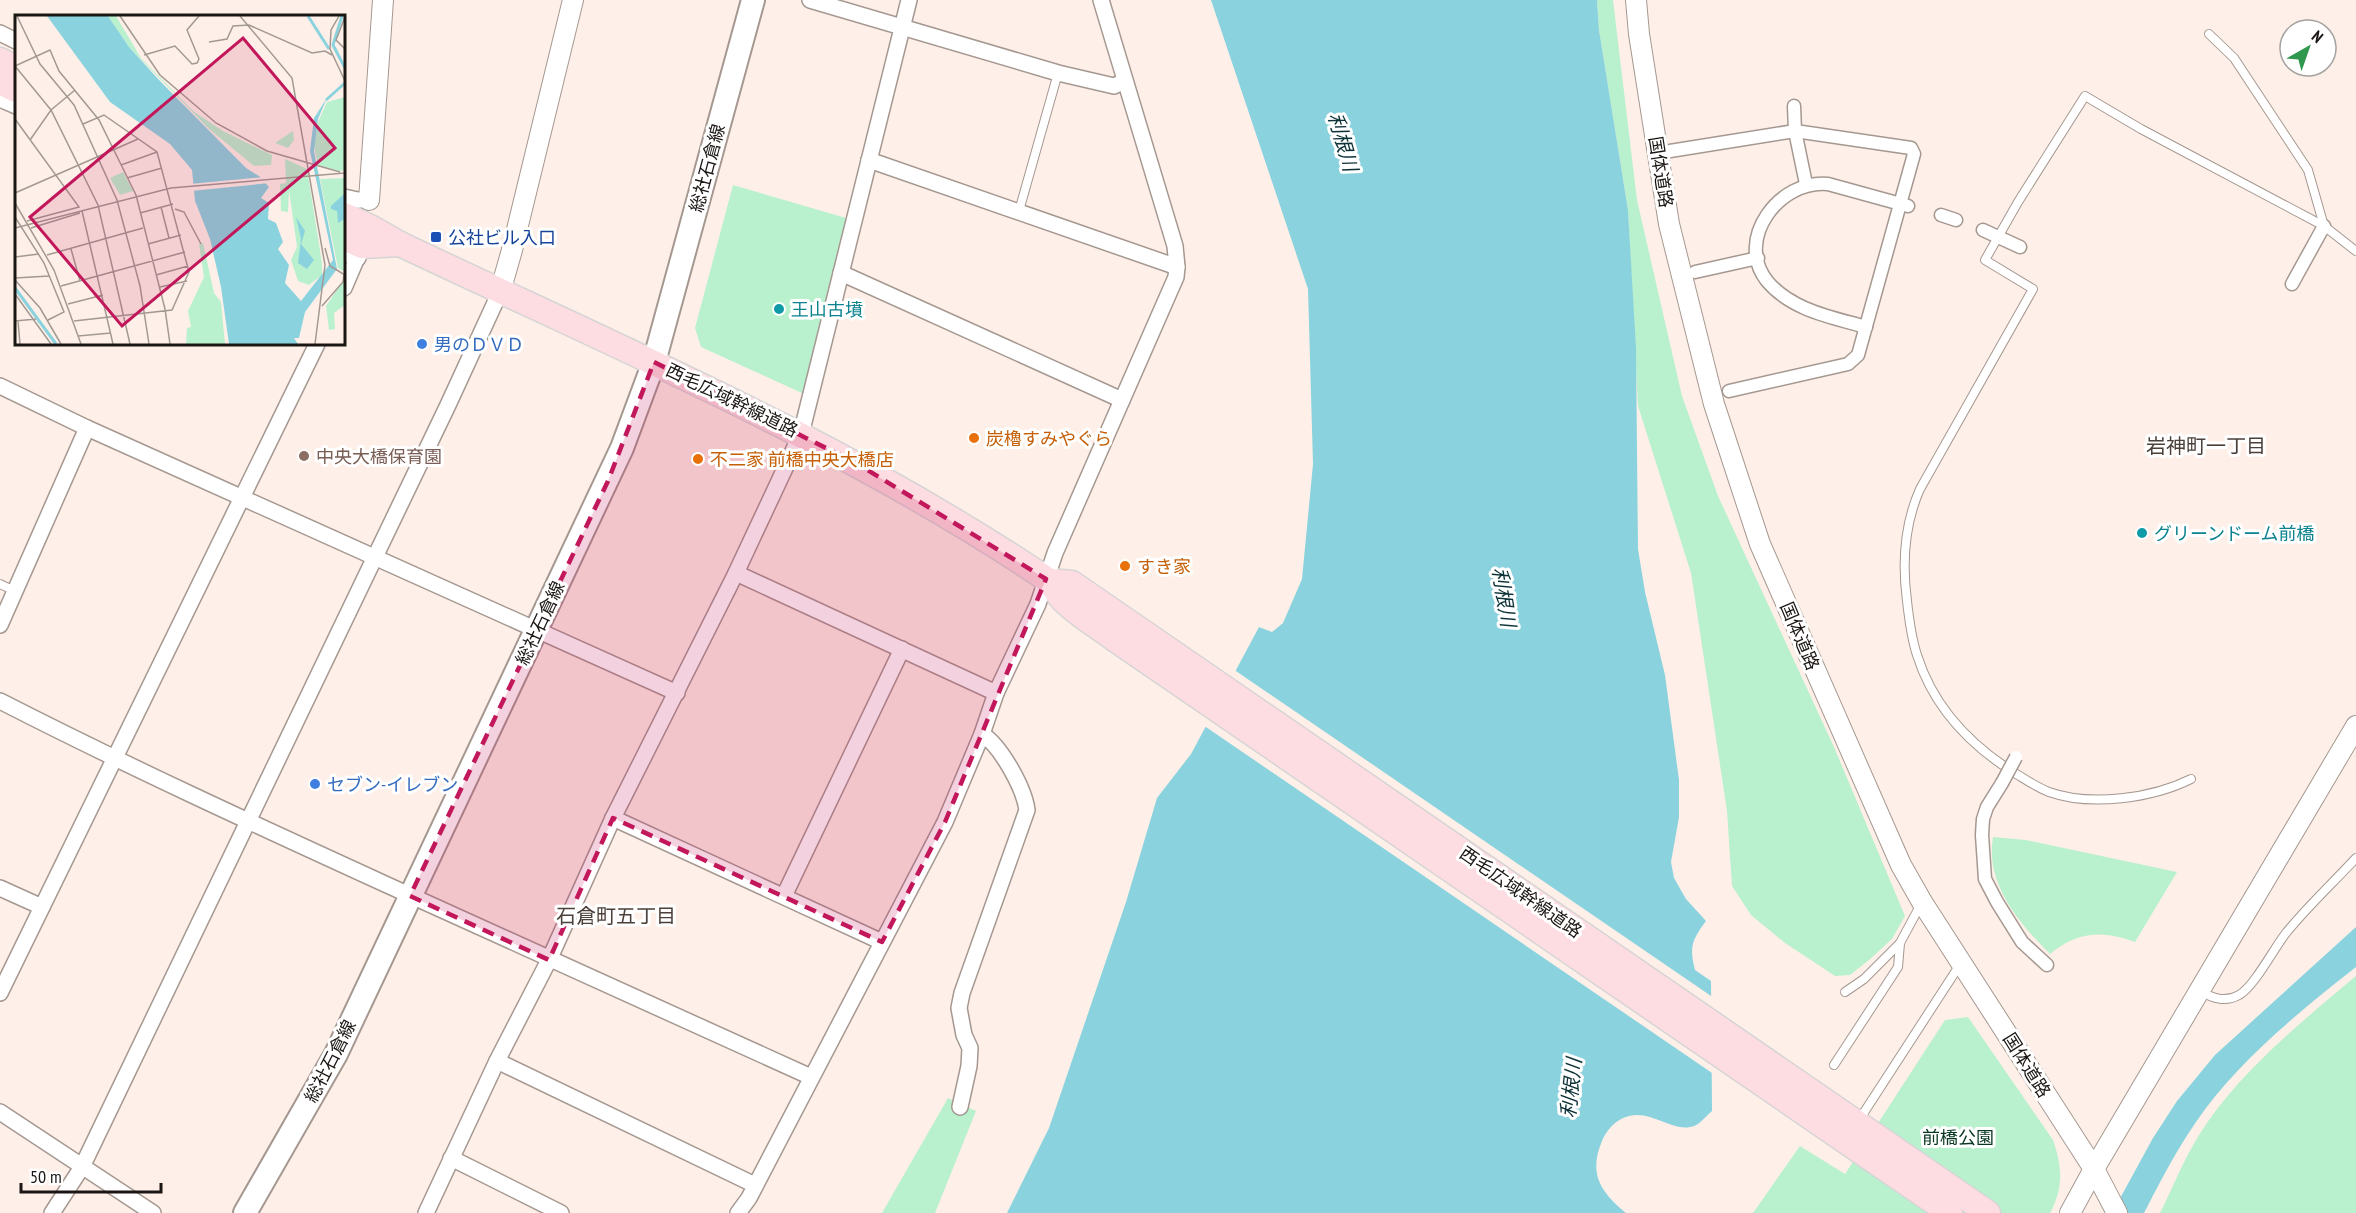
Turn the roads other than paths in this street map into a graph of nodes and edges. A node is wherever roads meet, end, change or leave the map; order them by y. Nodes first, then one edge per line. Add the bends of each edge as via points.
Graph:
1 (383, 0) edge
2 (573, 0) edge
3 (753, 0) edge
4 (810, 0) edge
5 (909, 0) edge
6 (1101, 0) edge
7 (1636, 0) edge
8 (903, 26) junction
9 (0, 33) edge
10 (2209, 34) dead end
11 (15, 40) edge
12 (0, 60) edge
13 (15, 68) edge
14 (1059, 73) junction
15 (1125, 81) junction
16 (0, 82) edge
17 (15, 90) edge
18 (0, 99) edge
19 (15, 106) edge
20 (1794, 106) dead end
21 (1795, 131) junction
22 (1670, 151) dead end
23 (869, 160) junction
24 (1806, 184) junction
25 (345, 197) edge
26 (369, 200) joint
27 (1904, 205) junction
28 (1019, 212) junction
29 (345, 215) edge
30 (1941, 215) dead end
31 (1956, 220) dead end
32 (2322, 229) junction
33 (1983, 230) dead end
34 (1999, 236) junction
35 (400, 244) junction
36 (2020, 247) dead end
37 (352, 249) edge
38 (2356, 250) edge
39 (1758, 258) junction
40 (1177, 267) junction
41 (1695, 272) dead end
42 (841, 273) junction
43 (345, 283) edge
44 (2292, 284) dead end
45 (500, 292) junction
46 (1866, 327) junction
47 (316, 345) edge
48 (654, 362) junction
49 (0, 386) edge
50 (1729, 391) dead end
51 (1122, 400) junction
52 (87, 428) junction
53 (801, 434) junction
54 (242, 498) junction
55 (375, 556) junction
56 (736, 573) junction
57 (1048, 580) junction
58 (0, 584) edge
59 (15, 591) junction
60 (0, 625) edge
61 (537, 629) junction
62 (1119, 629) junction
63 (902, 649) junction
64 (677, 693) junction
65 (996, 693) junction
66 (0, 702) edge
67 (2356, 726) edge
68 (982, 734) junction
69 (2016, 757) dead end
70 (115, 759) junction
71 (2192, 779) dead end
72 (613, 818) junction
73 (247, 821) junction
74 (2356, 858) edge
75 (0, 888) edge
76 (410, 896) junction
77 (784, 896) junction
78 (1922, 902) junction
79 (42, 907) junction
80 (882, 942) junction
81 (1900, 943) junction
82 (549, 960) junction
83 (1962, 962) junction
84 (2047, 965) dead end
85 (1845, 992) dead end
86 (2200, 992) junction
87 (0, 993) edge
88 (497, 1060) junction
89 (1834, 1065) dead end
90 (811, 1077) junction
91 (960, 1107) dead end
92 (0, 1112) edge
93 (451, 1158) junction
94 (82, 1167) junction
95 (2094, 1169) junction
96 (755, 1185) junction
97 (2114, 1209) edge
98 (1990, 1210) edge
99 (52, 1213) edge
100 (153, 1213) edge
101 (245, 1213) edge
102 (426, 1213) edge
103 (561, 1213) edge
104 (738, 1213) edge
105 (1950, 1213) edge
106 (2070, 1213) edge

1 - 26 street
2 - 45 street
3 - 48 main road, 総社石倉線
4 - 8 street
5 - 8 street
6 - 15 street
7 - 78 street, 国体道路 via 1669,224 1714,405 1760,544 1877,815
8 - 14 street
8 - 23 street
9 - 11 street
10 - 32 lane via 2234,58 2308,170
12 - 13 main road
14 - 15 street via 1114,86
14 - 28 lane
15 - 40 street via 1175,246
16 - 17 main road
18 - 19 street
20 - 21 street
21 - 22 street
21 - 24 street
21 - 27 street via 1911,148 1914,154
23 - 28 street
23 - 42 street
24 - 27 street via 1828,184
24 - 39 street via 1773,207 1757,235
25 - 26 street
27 - 46 street
28 - 40 street
29 - 35 main road, 西毛広域幹線道路
30 - 31 street
32 - 34 lane via 2085,96
32 - 38 lane
32 - 44 street
33 - 34 street
34 - 36 street
34 - 71 lane via 1985,260 2033,289 1911,510 1904,572 1917,655 1939,702 1975,745 2050,792 2127,799 2171,789
35 - 37 main road, 西毛広域幹線道路
35 - 45 main road, 西毛広域幹線道路
37 - 43 street
39 - 41 street
39 - 46 street via 1767,280 1795,304
40 - 51 street
42 - 51 street
42 - 53 street
45 - 48 main road, 西毛広域幹線道路
45 - 55 street
46 - 50 street via 1858,355 1848,364
47 - 54 street
48 - 53 main road, 西毛広域幹線道路
48 - 61 main road, 総社石倉線 via 608,481
49 - 52 street
51 - 57 street via 1055,553
52 - 54 street
52 - 59 street
53 - 56 street
53 - 57 main road, 西毛広域幹線道路 via 950,517
54 - 55 street
54 - 70 street
55 - 61 street
55 - 73 street
56 - 63 street
56 - 64 street
57 - 62 main road, 西毛広域幹線道路 via 1062,600
57 - 65 street
58 - 59 lane
59 - 60 street
61 - 64 street
61 - 76 main road, 総社石倉線
62 - 98 main road, 西毛広域幹線道路
62 - 105 main road, 西毛広域幹線道路
63 - 65 street
63 - 77 street
64 - 72 street
65 - 68 street
66 - 70 street
67 - 86 street via 2348,749
68 - 80 street via 945,822
68 - 91 street via 989,738 1021,788 1027,810 962,993 959,1008 970,1048
69 - 84 street, bridge via 1983,819 1985,879 2022,942
70 - 73 street
70 - 79 street
72 - 77 street
72 - 82 street
73 - 76 street
73 - 94 street
74 - 86 lane via 2286,933 2246,991 2222,1000
75 - 79 street
76 - 82 street
76 - 101 main road, 総社石倉線 via 336,1054
77 - 80 street
78 - 81 lane
78 - 83 street, 国体道路
79 - 87 street
80 - 90 street
81 - 85 lane
81 - 89 lane via 1898,967
82 - 88 street
82 - 90 street
83 - 95 street, 国体道路
83 - 98 lane via 1861,1117
86 - 95 street
88 - 93 street
88 - 96 street
90 - 96 street
92 - 94 street
93 - 102 street
93 - 103 street
94 - 99 street
94 - 100 street
95 - 97 street, 国体道路
95 - 106 street
96 - 104 street

